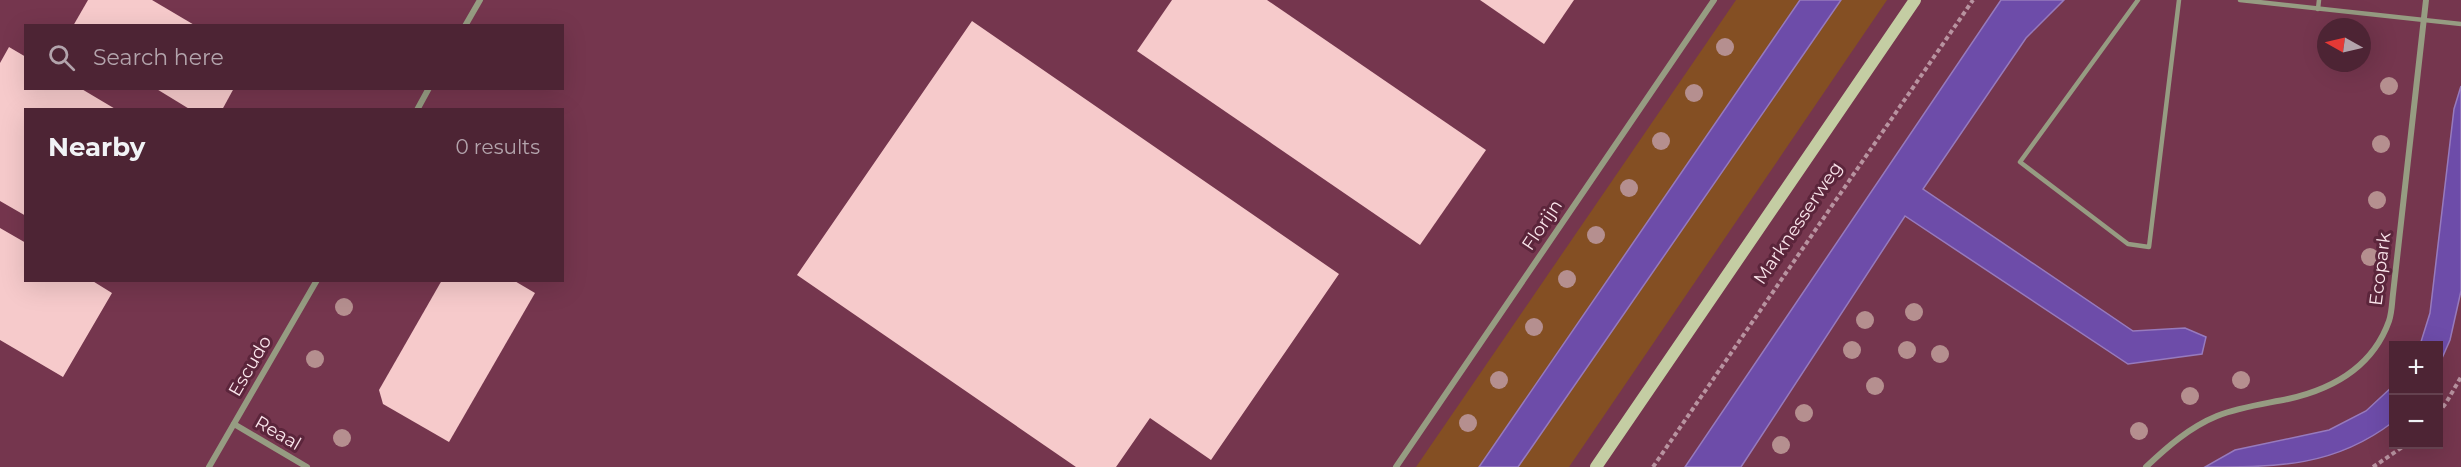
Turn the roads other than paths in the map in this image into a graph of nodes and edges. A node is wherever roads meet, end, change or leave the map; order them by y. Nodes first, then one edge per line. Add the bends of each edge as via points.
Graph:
1 (480, 0) edge
2 (1714, 0) edge
3 (1915, 0) edge
4 (2139, 0) edge
5 (2179, 0) edge
6 (2240, 0) edge
7 (2319, 0) edge
8 (2426, 0) edge
9 (2318, 9) junction
10 (2424, 21) junction
11 (466, 24) edge
12 (2461, 24) edge
13 (428, 90) edge
14 (418, 108) edge
15 (316, 282) edge
16 (234, 424) junction
17 (209, 467) edge
18 (308, 467) edge
19 (1396, 467) edge
20 (1596, 467) edge
21 (2146, 467) edge

1 - 11 street
2 - 19 street, Florijn
3 - 20 main road, Marknesserweg
4 - 5 lane via 2020,162 2128,244 2149,247
6 - 9 lane
7 - 9 lane
8 - 10 street, Ecopark
9 - 10 lane
10 - 12 lane
10 - 21 street, Ecopark via 2389,321 2376,344 2361,364 2332,385 2218,416 2181,437
13 - 14 street
15 - 16 street, Escudo
16 - 17 street, Escudo
16 - 18 street, Reaal

